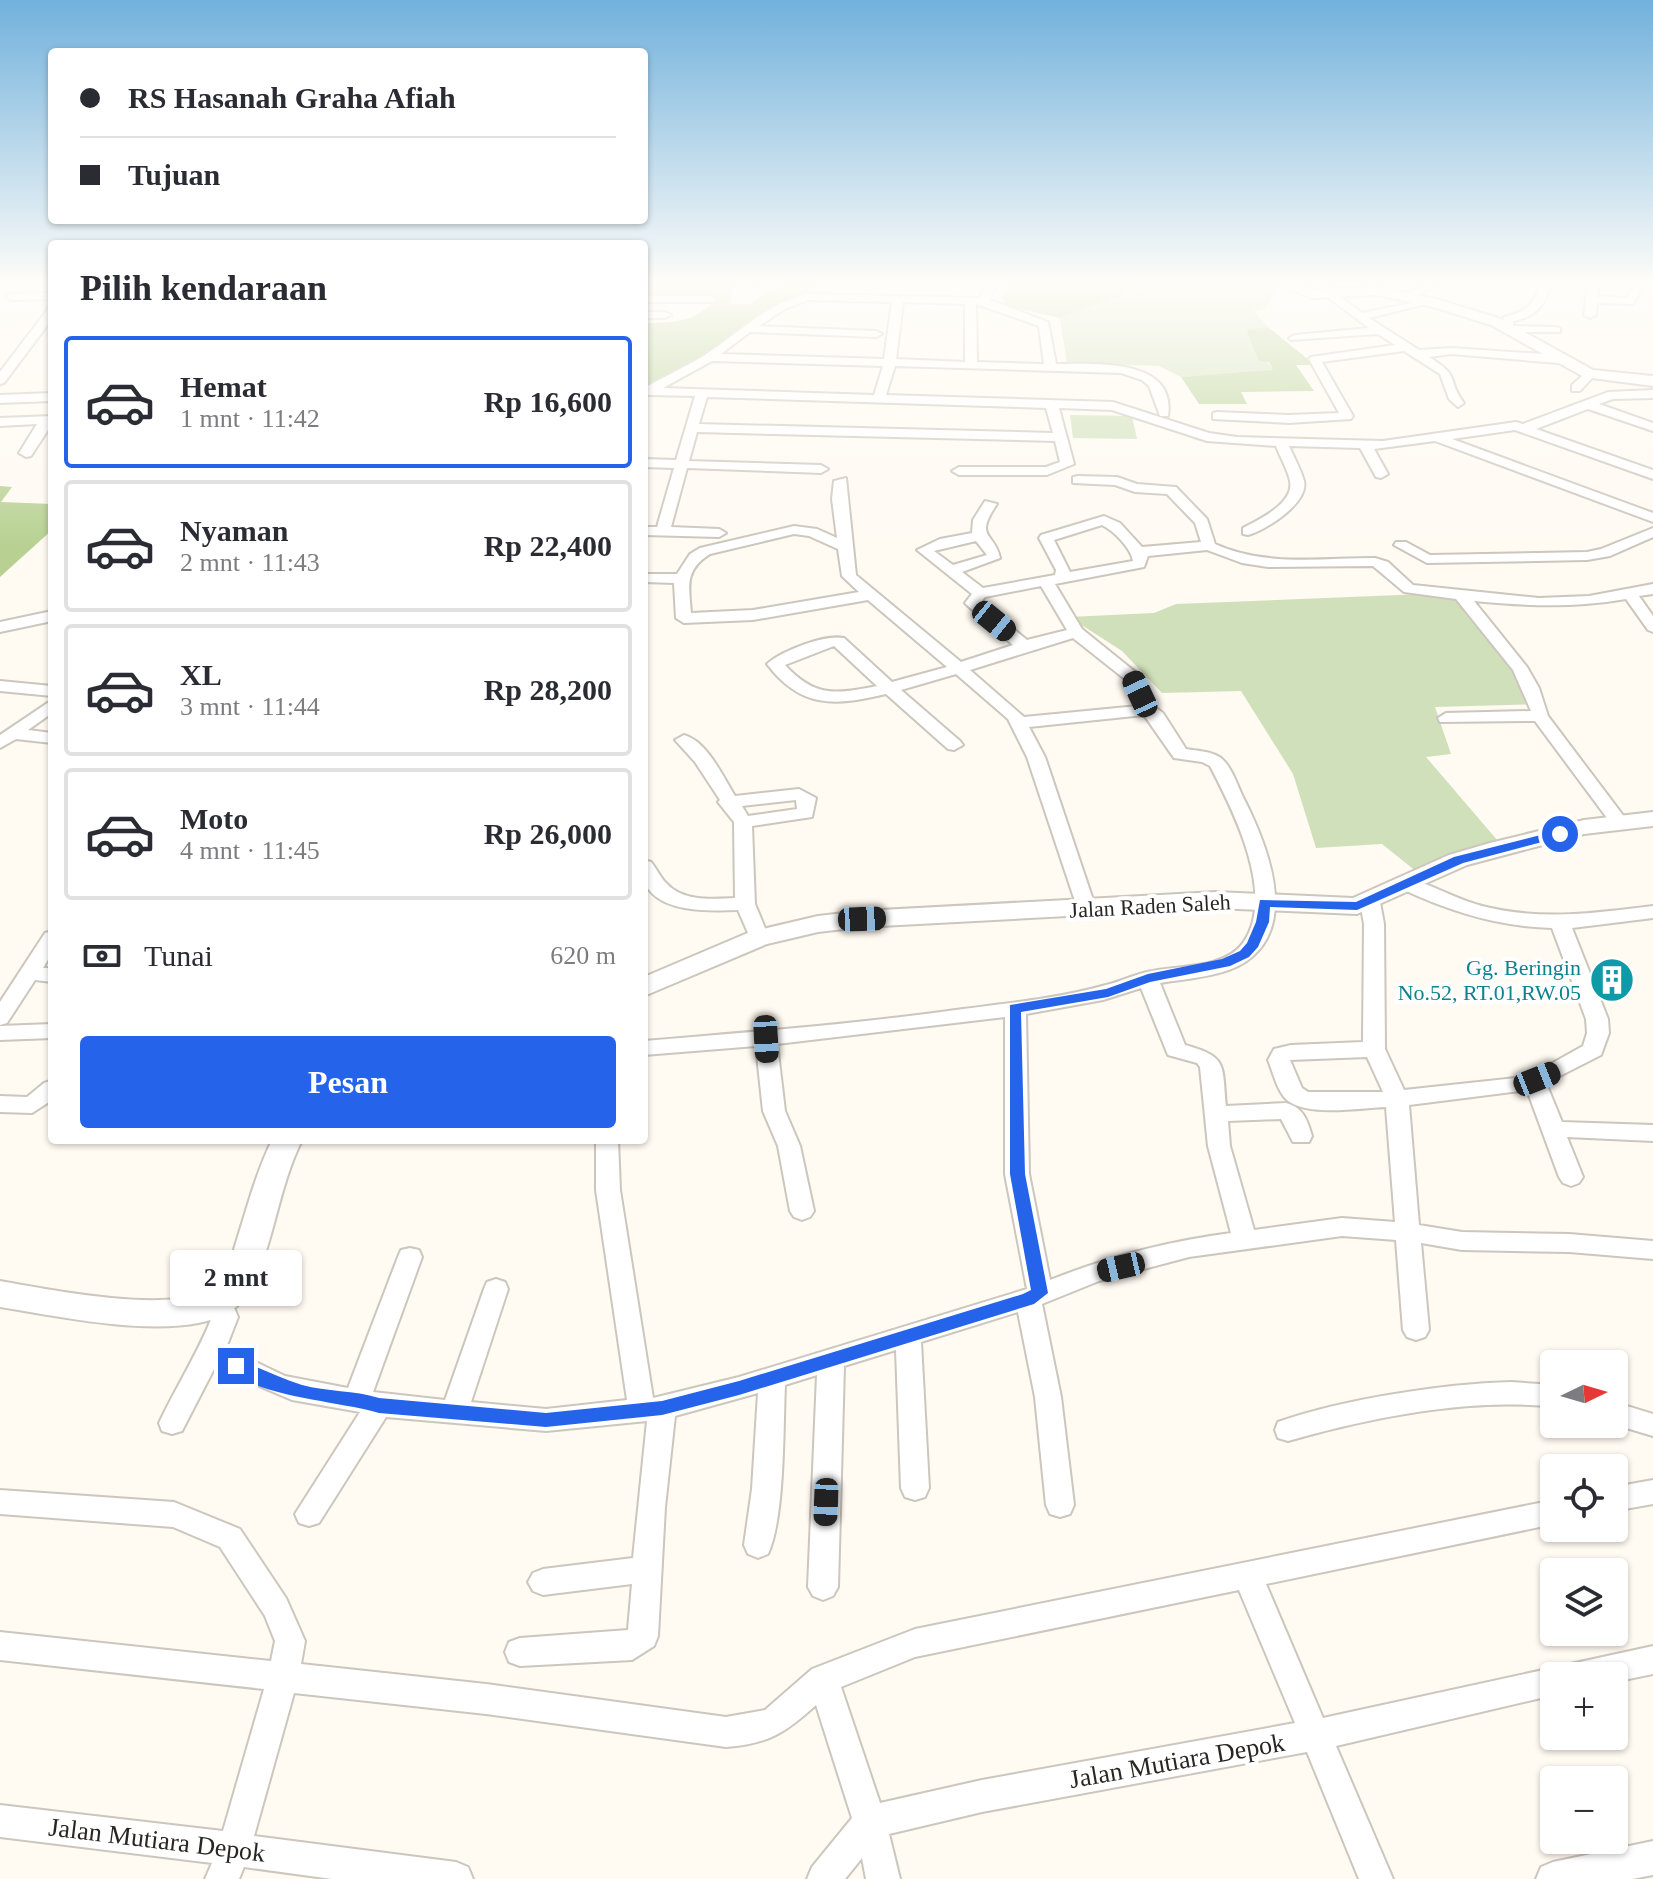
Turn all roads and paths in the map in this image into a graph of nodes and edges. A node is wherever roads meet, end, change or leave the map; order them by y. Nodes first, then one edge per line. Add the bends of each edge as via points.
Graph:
1 (687, 370) edge
2 (875, 370) edge
3 (886, 370) edge
4 (1097, 370) edge
5 (1321, 370) edge
6 (1439, 370) edge
7 (1580, 370) edge
8 (1589, 374) junction
9 (1653, 381) edge
10 (1576, 388) dead end
11 (48, 390) edge
12 (650, 390) edge
13 (0, 391) edge
14 (702, 392) junction
15 (1653, 394) edge
16 (874, 396) junction
17 (48, 397) edge
18 (0, 399) edge
19 (1142, 400) junction
20 (1458, 403) dead end
21 (1587, 404) junction
22 (1052, 405) junction
23 (1164, 413) junction
24 (1217, 416) dead end
25 (48, 420) edge
26 (48, 421) edge
27 (0, 422) edge
28 (1508, 424) junction
29 (1531, 427) junction
30 (1653, 427) edge
31 (693, 428) junction
32 (1219, 436) junction
33 (1062, 437) junction
34 (1436, 438) junction
35 (1281, 443) junction
36 (1365, 445) junction
37 (26, 453) dead end
38 (648, 463) edge
39 (684, 464) junction
40 (821, 469) dead end
41 (1653, 469) edge
42 (959, 471) dead end
43 (1381, 474) dead end
44 (1653, 475) edge
45 (1078, 480) dead end
46 (841, 481) dead end
47 (990, 504) dead end
48 (1653, 518) edge
49 (648, 531) edge
50 (663, 531) junction
51 (1248, 531) dead end
52 (1653, 532) edge
53 (719, 533) dead end
54 (978, 536) junction
55 (1401, 545) dead end
56 (844, 546) junction
57 (1209, 546) junction
58 (1138, 552) junction
59 (949, 571) junction
60 (648, 578) edge
61 (1053, 578) junction
62 (681, 579) junction
63 (1653, 589) edge
64 (980, 593) junction
65 (1459, 593) junction
66 (869, 595) junction
67 (1631, 595) junction
68 (702, 604) dead end
69 (788, 608) junction
70 (48, 617) edge
71 (0, 627) edge
72 (1653, 627) edge
73 (1076, 632) junction
74 (1024, 646) junction
75 (956, 669) junction
76 (0, 686) edge
77 (888, 688) junction
78 (48, 691) edge
79 (48, 709) edge
80 (1148, 710) junction
81 (1540, 716) junction
82 (1446, 718) dead end
83 (1019, 723) junction
84 (16, 734) junction
85 (48, 738) edge
86 (684, 740) dead end
87 (0, 743) edge
88 (954, 745) dead end
89 (727, 802) junction
90 (1653, 819) edge
91 (743, 822) junction
92 (1619, 822) junction
93 (648, 871) edge
94 (1407, 884) junction
95 (1370, 902) junction
96 (1264, 903) junction
97 (745, 904) junction
98 (1086, 909) junction
99 (1653, 912) edge
100 (1560, 923) junction
101 (759, 938) junction
102 (48, 943) edge
103 (28, 973) junction
104 (48, 975) edge
105 (1148, 979) junction
106 (648, 985) edge
107 (1015, 1009) junction
108 (0, 1018) edge
109 (48, 1031) edge
110 (0, 1033) edge
111 (766, 1039) junction
112 (648, 1048) edge
113 (1374, 1049) junction
114 (1534, 1079) junction
115 (48, 1091) edge
116 (1397, 1099) junction
117 (0, 1104) edge
118 (1214, 1114) junction
119 (1567, 1129) dead end
120 (1653, 1133) edge
121 (1301, 1136) dead end
122 (286, 1144) edge
123 (607, 1144) edge
124 (1571, 1177) dead end
125 (802, 1211) dead end
126 (1408, 1232) junction
127 (1245, 1240) junction
128 (1653, 1250) edge
129 (410, 1257) dead end
130 (496, 1289) dead end
131 (0, 1294) edge
132 (1034, 1296) junction
133 (220, 1303) junction
134 (1416, 1330) dead end
135 (908, 1336) junction
136 (211, 1352) junction
137 (831, 1360) junction
138 (772, 1378) junction
139 (1540, 1394) edge
140 (368, 1402) junction
141 (652, 1409) junction
142 (454, 1413) junction
143 (1628, 1417) edge
144 (172, 1423) dead end
145 (1653, 1425) edge
146 (1288, 1430) dead end
147 (915, 1488) dead end
148 (1653, 1492) edge
149 (1628, 1496) edge
150 (0, 1502) edge
151 (1060, 1505) dead end
152 (309, 1514) dead end
153 (1540, 1515) edge
154 (758, 1545) dead end
155 (649, 1569) junction
156 (1247, 1574) junction
157 (543, 1582) dead end
158 (823, 1587) dead end
159 (0, 1646) edge
160 (520, 1652) dead end
161 (1653, 1660) edge
162 (1628, 1665) edge
163 (283, 1678) junction
164 (823, 1679) junction
165 (1540, 1683) edge
166 (1316, 1735) junction
167 (0, 1821) edge
168 (870, 1822) junction
169 (1653, 1858) edge
170 (228, 1865) edge
171 (456, 1879) edge
172 (824, 1879) edge
173 (883, 1879) edge
174 (1376, 1879) edge
175 (1553, 1879) edge

1 - 12 street
2 - 16 street
3 - 16 street
4 - 19 street via 1133,371 1151,380
5 - 24 street via 1347,416
6 - 20 street via 1448,376 1450,394
7 - 8 street
8 - 9 street
8 - 10 street
11 - 13 street
12 - 14 street
12 - 16 street
14 - 16 street
14 - 31 street
15 - 21 street via 1612,395
16 - 19 street
16 - 22 street
17 - 18 street
19 - 23 street
19 - 23 street
21 - 29 street
21 - 30 street
22 - 32 street via 1117,406
22 - 33 street
23 - 32 street
25 - 27 street
26 - 37 street
28 - 29 street
28 - 32 street via 1365,440
28 - 34 street
29 - 41 street
29 - 44 street
31 - 33 street
31 - 39 street
32 - 35 street
33 - 42 street via 1067,464 1062,467
34 - 36 street
34 - 48 street
35 - 36 street
35 - 51 street via 1297,491 1272,519
36 - 43 street
38 - 39 street
39 - 40 street
39 - 50 street
45 - 57 street via 1171,490 1202,522
46 - 56 street
47 - 54 street
49 - 50 street
50 - 53 street
52 - 55 street via 1587,556 1430,560
54 - 59 street via 993,558
54 - 59 street via 924,549
56 - 62 street via 812,532 777,531 705,551
56 - 66 street via 849,576
57 - 58 street
57 - 65 street via 1226,556 1262,562 1375,562 1409,589
58 - 61 street via 1139,564
58 - 61 street via 1104,520 1068,529 1046,538 1063,570
59 - 64 street
60 - 62 street
61 - 64 street
61 - 73 street
62 - 69 street via 684,618
63 - 67 street
64 - 74 street via 973,603
65 - 67 street via 1539,603
65 - 81 street via 1524,675
66 - 69 street
66 - 75 street
67 - 72 street
68 - 69 street via 773,601
70 - 71 street
73 - 74 street
73 - 80 street via 1133,678
74 - 75 street
75 - 77 street
75 - 83 street via 1003,704
76 - 78 street
77 - 77 street via 835,640 775,664 807,693 821,696
77 - 88 street
79 - 84 street
80 - 83 street
80 - 96 street via 1180,754 1217,763 1259,859
81 - 82 street
81 - 92 street
83 - 98 street via 1036,757
84 - 85 street
84 - 87 street
86 - 89 street
89 - 91 street
89 - 91 street via 799,794 807,798 806,813
90 - 92 street, Jalan Raden Saleh
91 - 97 street
92 - 94 street, Jalan Raden Saleh via 1499,848
93 - 97 street via 673,897
94 - 95 street, Jalan Raden Saleh
94 - 100 street via 1491,914
95 - 96 street, Jalan Raden Saleh
95 - 113 street
96 - 98 street, Jalan Raden Saleh via 1216,900
96 - 105 street via 1263,922 1245,954
97 - 101 street
98 - 101 street, Jalan Raden Saleh via 862,919
99 - 100 street
100 - 114 street via 1598,1033 1593,1050
101 - 106 street, Jalan Raden Saleh
102 - 103 street
103 - 104 street
103 - 108 street
105 - 107 street via 1108,993
105 - 118 street via 1176,1050 1205,1058 1211,1066
107 - 111 street
107 - 132 street via 1017,1174
109 - 110 street
111 - 112 street
111 - 125 street via 774,1111 789,1146
113 - 116 street
113 - 116 street via 1291,1052 1279,1060 1298,1098
114 - 116 street
114 - 124 street
115 - 117 street via 32,1105
116 - 126 street
118 - 121 street via 1286,1111 1295,1118
118 - 127 street
119 - 120 street
122 - 133 street via 243,1269 233,1292
123 - 141 street via 608,1190
126 - 127 street via 1342,1227
126 - 128 street via 1462,1241
126 - 134 street
127 - 132 street via 1189,1248 1094,1273
129 - 140 street
130 - 142 street
131 - 133 street via 155,1315 197,1312
132 - 135 street
132 - 151 street
133 - 136 street via 225,1317
135 - 137 street
135 - 147 street
136 - 140 street via 253,1376 306,1393
136 - 144 street
137 - 138 street
137 - 158 street
138 - 141 street
138 - 154 street
139 - 146 street via 1467,1395
140 - 142 street
140 - 152 street
141 - 142 street via 546,1420
141 - 155 street
143 - 145 street
148 - 149 street
150 - 163 street via 174,1515 230,1538 276,1608 290,1641
153 - 156 street
155 - 157 street
155 - 160 street via 639,1643
156 - 164 street via 915,1643
156 - 166 street
159 - 163 street
161 - 162 street
163 - 164 street via 726,1732 774,1722
163 - 170 street
164 - 168 street
165 - 166 street, Jalan Mutiara Depok
166 - 168 street, Jalan Mutiara Depok via 982,1796
166 - 174 street
167 - 170 street, Jalan Mutiara Depok
168 - 172 street
168 - 173 street
169 - 175 street
170 - 171 street, Jalan Mutiara Depok

